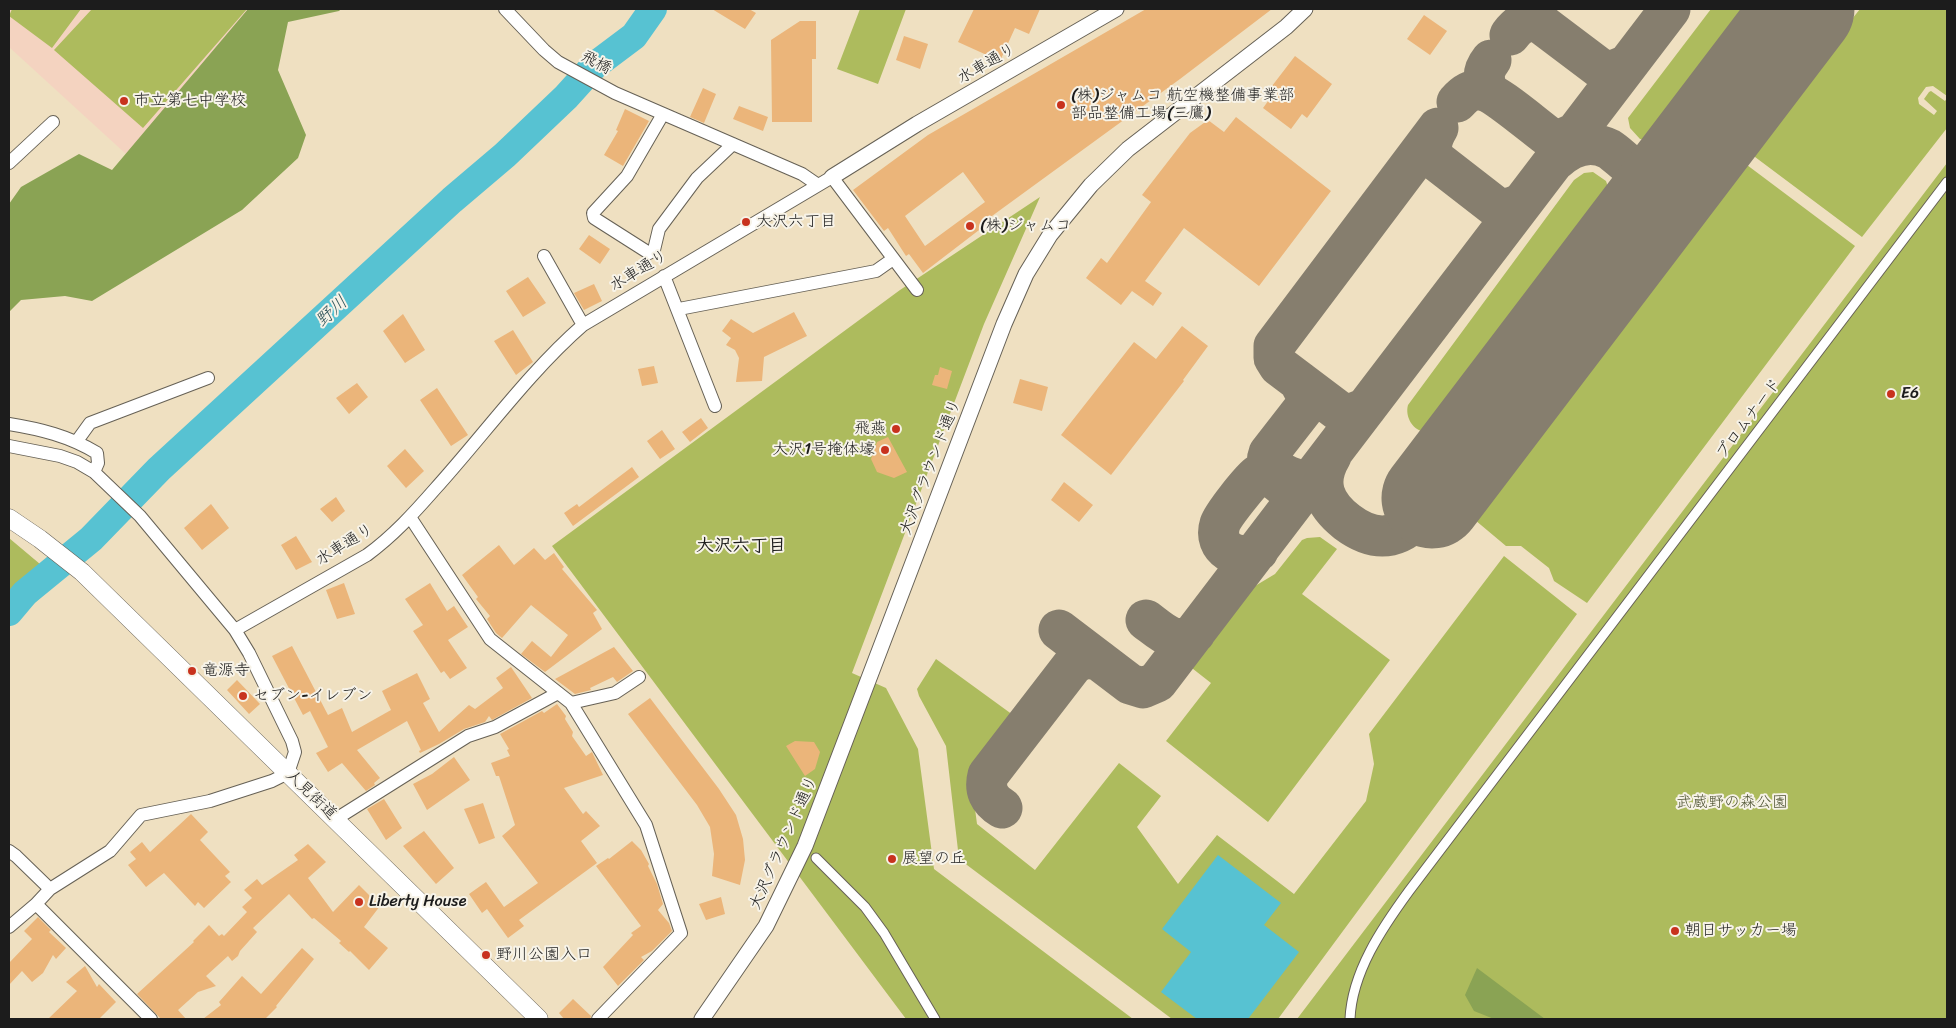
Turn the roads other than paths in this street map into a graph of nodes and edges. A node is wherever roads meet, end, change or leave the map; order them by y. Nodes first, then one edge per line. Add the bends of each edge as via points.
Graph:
1 (505, 9) edge
2 (1116, 9) edge
3 (1305, 9) edge
4 (663, 114) junction
5 (53, 122) dead end
6 (733, 144) junction
7 (9, 163) edge
8 (832, 177) junction
9 (1947, 182) edge
10 (818, 185) junction
11 (544, 256) dead end
12 (893, 259) junction
13 (664, 276) junction
14 (917, 290) dead end
15 (678, 309) junction
16 (583, 325) junction
17 (208, 378) dead end
18 (715, 406) dead end
19 (9, 424) edge
20 (77, 441) junction
21 (9, 446) edge
22 (97, 476) junction
23 (410, 517) junction
24 (9, 518) edge
25 (235, 630) junction
26 (639, 677) dead end
27 (558, 693) junction
28 (571, 703) junction
29 (288, 773) junction
30 (336, 819) junction
31 (9, 852) edge
32 (816, 858) dead end
33 (50, 889) junction
34 (36, 904) junction
35 (9, 927) edge
36 (151, 1019) edge
37 (539, 1019) edge
38 (598, 1019) edge
39 (702, 1019) edge
40 (935, 1019) edge
41 (1350, 1019) edge

1 - 4 street, 飛橋 via 558,62
2 - 8 street, 水車通り
3 - 39 street, 大沢グラウンド通り via 1122,155 1091,185 1050,235 1026,274 1004,324 805,846 766,926
4 - 6 street, 飛橋
4 - 6 street via 627,176 593,213 594,218 649,252 654,250 660,229 697,178
5 - 7 street
6 - 10 street, 飛橋 via 802,174
8 - 10 street, 水車通り
8 - 12 street
9 - 41 street, プロムナード via 1409,891 1371,951 1356,983
10 - 13 street, 水車通り
11 - 16 street
12 - 14 street
12 - 15 street via 876,271
13 - 15 street
13 - 16 street, 水車通り
15 - 18 street
16 - 23 street, 水車通り via 567,339
17 - 20 street via 90,424
19 - 20 street
20 - 22 street via 97,453
21 - 22 street via 60,456 77,462
22 - 25 street via 140,516
23 - 25 street, 水車通り via 385,542 366,555
23 - 27 street via 490,639
24 - 29 main road, 人見街道 via 82,572
25 - 29 street via 292,740 295,752
26 - 28 street via 615,693
27 - 28 street
27 - 30 street via 495,727 468,736
28 - 38 street via 646,825 681,933
29 - 30 main road, 人見街道
29 - 33 street via 210,801 141,815 110,851
30 - 37 main road, 人見街道
31 - 33 street
32 - 40 street via 865,907
33 - 34 street
34 - 35 street
34 - 36 street

